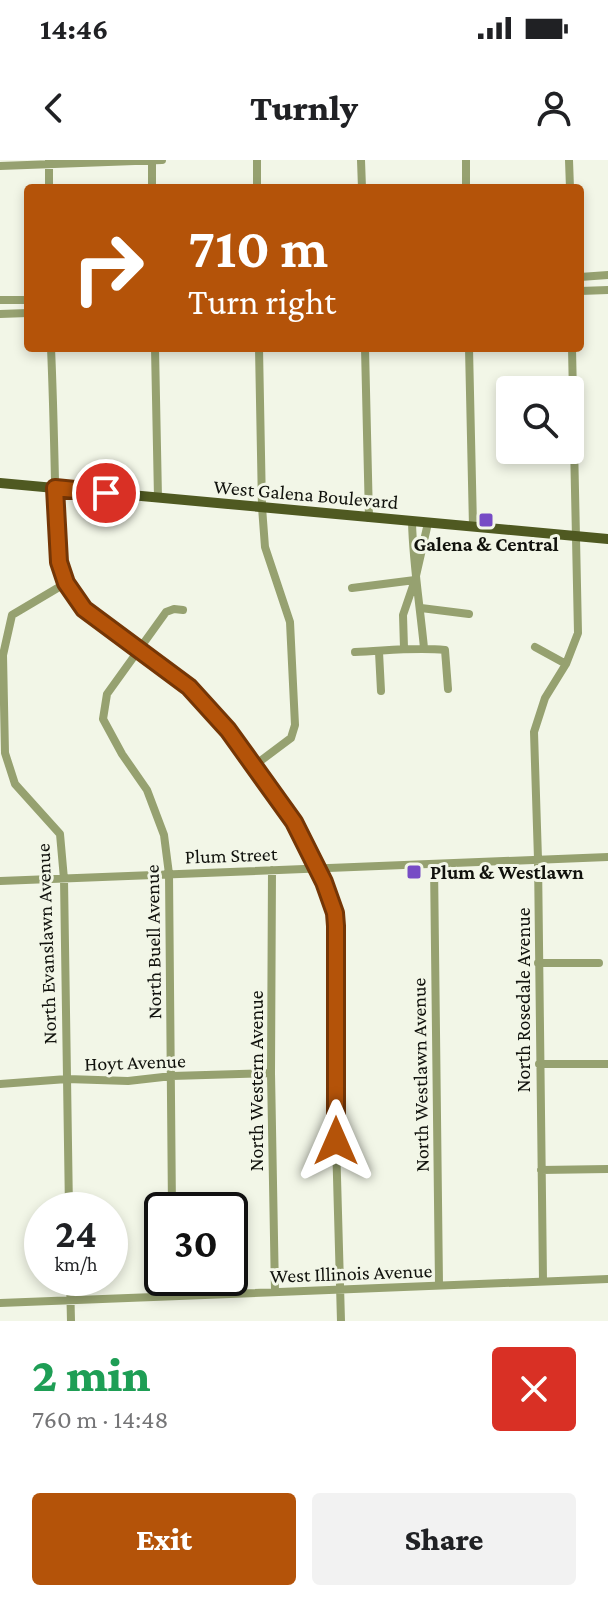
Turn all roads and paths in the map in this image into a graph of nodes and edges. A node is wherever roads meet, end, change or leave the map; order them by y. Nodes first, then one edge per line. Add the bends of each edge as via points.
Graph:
1 (152, 160) edge
2 (162, 160) edge
3 (257, 160) edge
4 (361, 160) edge
5 (466, 160) edge
6 (569, 160) edge
7 (49, 162) edge
8 (0, 166) edge
9 (49, 184) edge
10 (152, 184) edge
11 (257, 184) edge
12 (362, 184) edge
13 (466, 184) edge
14 (570, 184) edge
15 (608, 275) edge
16 (584, 277) edge
17 (608, 290) edge
18 (584, 291) edge
19 (0, 300) edge
20 (24, 300) edge
21 (24, 313) edge
22 (0, 314) edge
23 (51, 352) edge
24 (155, 352) edge
25 (259, 352) edge
26 (365, 352) edge
27 (469, 352) edge
28 (572, 352) edge
29 (0, 483) edge
30 (55, 488) junction
31 (158, 498) junction
32 (262, 507) junction
33 (369, 518) junction
34 (412, 522) junction
35 (428, 523) junction
36 (473, 527) junction
37 (577, 536) junction
38 (608, 539) edge
39 (415, 580) junction
40 (66, 583) junction
41 (352, 588) dead end
42 (421, 608) junction
43 (183, 610) dead end
44 (469, 614) dead end
45 (535, 647) dead end
46 (404, 648) junction
47 (424, 648) junction
48 (138, 651) junction
49 (355, 652) dead end
50 (379, 652) junction
51 (566, 664) junction
52 (448, 689) dead end
53 (381, 691) dead end
54 (255, 765) junction
55 (608, 857) edge
56 (538, 859) junction
57 (434, 864) junction
58 (317, 867) junction
59 (272, 870) junction
60 (169, 874) junction
61 (64, 879) junction
62 (0, 881) edge
63 (538, 963) junction
64 (599, 963) dead end
65 (539, 1064) junction
66 (608, 1064) edge
67 (271, 1073) junction
68 (172, 1076) junction
69 (67, 1079) junction
70 (0, 1084) edge
71 (608, 1169) edge
72 (541, 1170) junction
73 (69, 1192) edge
74 (172, 1192) edge
75 (608, 1279) edge
76 (543, 1281) junction
77 (439, 1285) junction
78 (340, 1289) junction
79 (275, 1292) junction
80 (248, 1293) edge
81 (70, 1296) edge
82 (157, 1296) edge
83 (70, 1301) junction
84 (0, 1303) edge
85 (71, 1321) edge
86 (341, 1321) edge

1 - 2 street
1 - 7 street
1 - 10 street
3 - 11 street
4 - 12 street
5 - 13 street
6 - 14 street
7 - 8 street
7 - 9 street
15 - 16 street
17 - 18 street
19 - 20 street
21 - 22 street
23 - 30 street
24 - 31 street
25 - 32 street
26 - 33 street
27 - 36 street
28 - 37 street, North Rosedale Avenue
29 - 30 main road, West Galena Boulevard
30 - 31 main road, West Galena Boulevard
30 - 40 street via 59,562
31 - 32 main road, West Galena Boulevard
32 - 33 main road, West Galena Boulevard
32 - 54 street via 265,547 290,622 295,725 291,738
33 - 34 main road, West Galena Boulevard
34 - 35 main road, West Galena Boulevard
34 - 39 street
35 - 36 main road, West Galena Boulevard
35 - 39 street
36 - 37 main road, West Galena Boulevard
37 - 38 main road, West Galena Boulevard
37 - 51 street, North Rosedale Avenue via 578,633
39 - 41 street
39 - 42 street
39 - 46 street via 403,615
40 - 48 street via 84,609
40 - 61 street, North Evanslawn Avenue via 12,615 3,655 5,753 15,784 60,834
42 - 44 street
42 - 47 street
43 - 48 street, North Buell Avenue via 166,612
45 - 51 street
46 - 47 street
46 - 50 street
47 - 52 street via 445,650
48 - 54 street via 189,687
48 - 60 street, North Buell Avenue via 107,694 103,719 147,790 164,835
49 - 50 street
50 - 53 street
51 - 56 street, North Rosedale Avenue via 545,698 534,732
54 - 58 street
55 - 56 street, Plum Street
56 - 57 street, Plum Street
56 - 63 street, North Rosedale Avenue
57 - 58 street, Plum Street
57 - 77 street, North Westlawn Avenue
58 - 59 street, Plum Street
58 - 78 street via 336,926
59 - 60 street, Plum Street
59 - 67 street, North Western Avenue
60 - 61 street, Plum Street
60 - 68 street, North Buell Avenue
61 - 62 street, Plum Street
61 - 69 street, North Evanslawn Avenue
63 - 64 street
63 - 65 street, North Rosedale Avenue
65 - 66 street
65 - 72 street, North Rosedale Avenue
67 - 68 street, Hoyt Avenue
67 - 79 street, North Western Avenue
68 - 69 street, Hoyt Avenue
68 - 74 street, North Buell Avenue
69 - 70 street, Hoyt Avenue
69 - 73 street, North Evanslawn Avenue
71 - 72 street
72 - 76 street, North Rosedale Avenue
75 - 76 street, West Illinois Avenue
76 - 77 street, West Illinois Avenue
77 - 78 street, West Illinois Avenue
78 - 79 street, West Illinois Avenue
78 - 86 street
79 - 80 street, West Illinois Avenue
81 - 83 street
82 - 83 street, West Illinois Avenue
83 - 84 street, West Illinois Avenue
83 - 85 street

